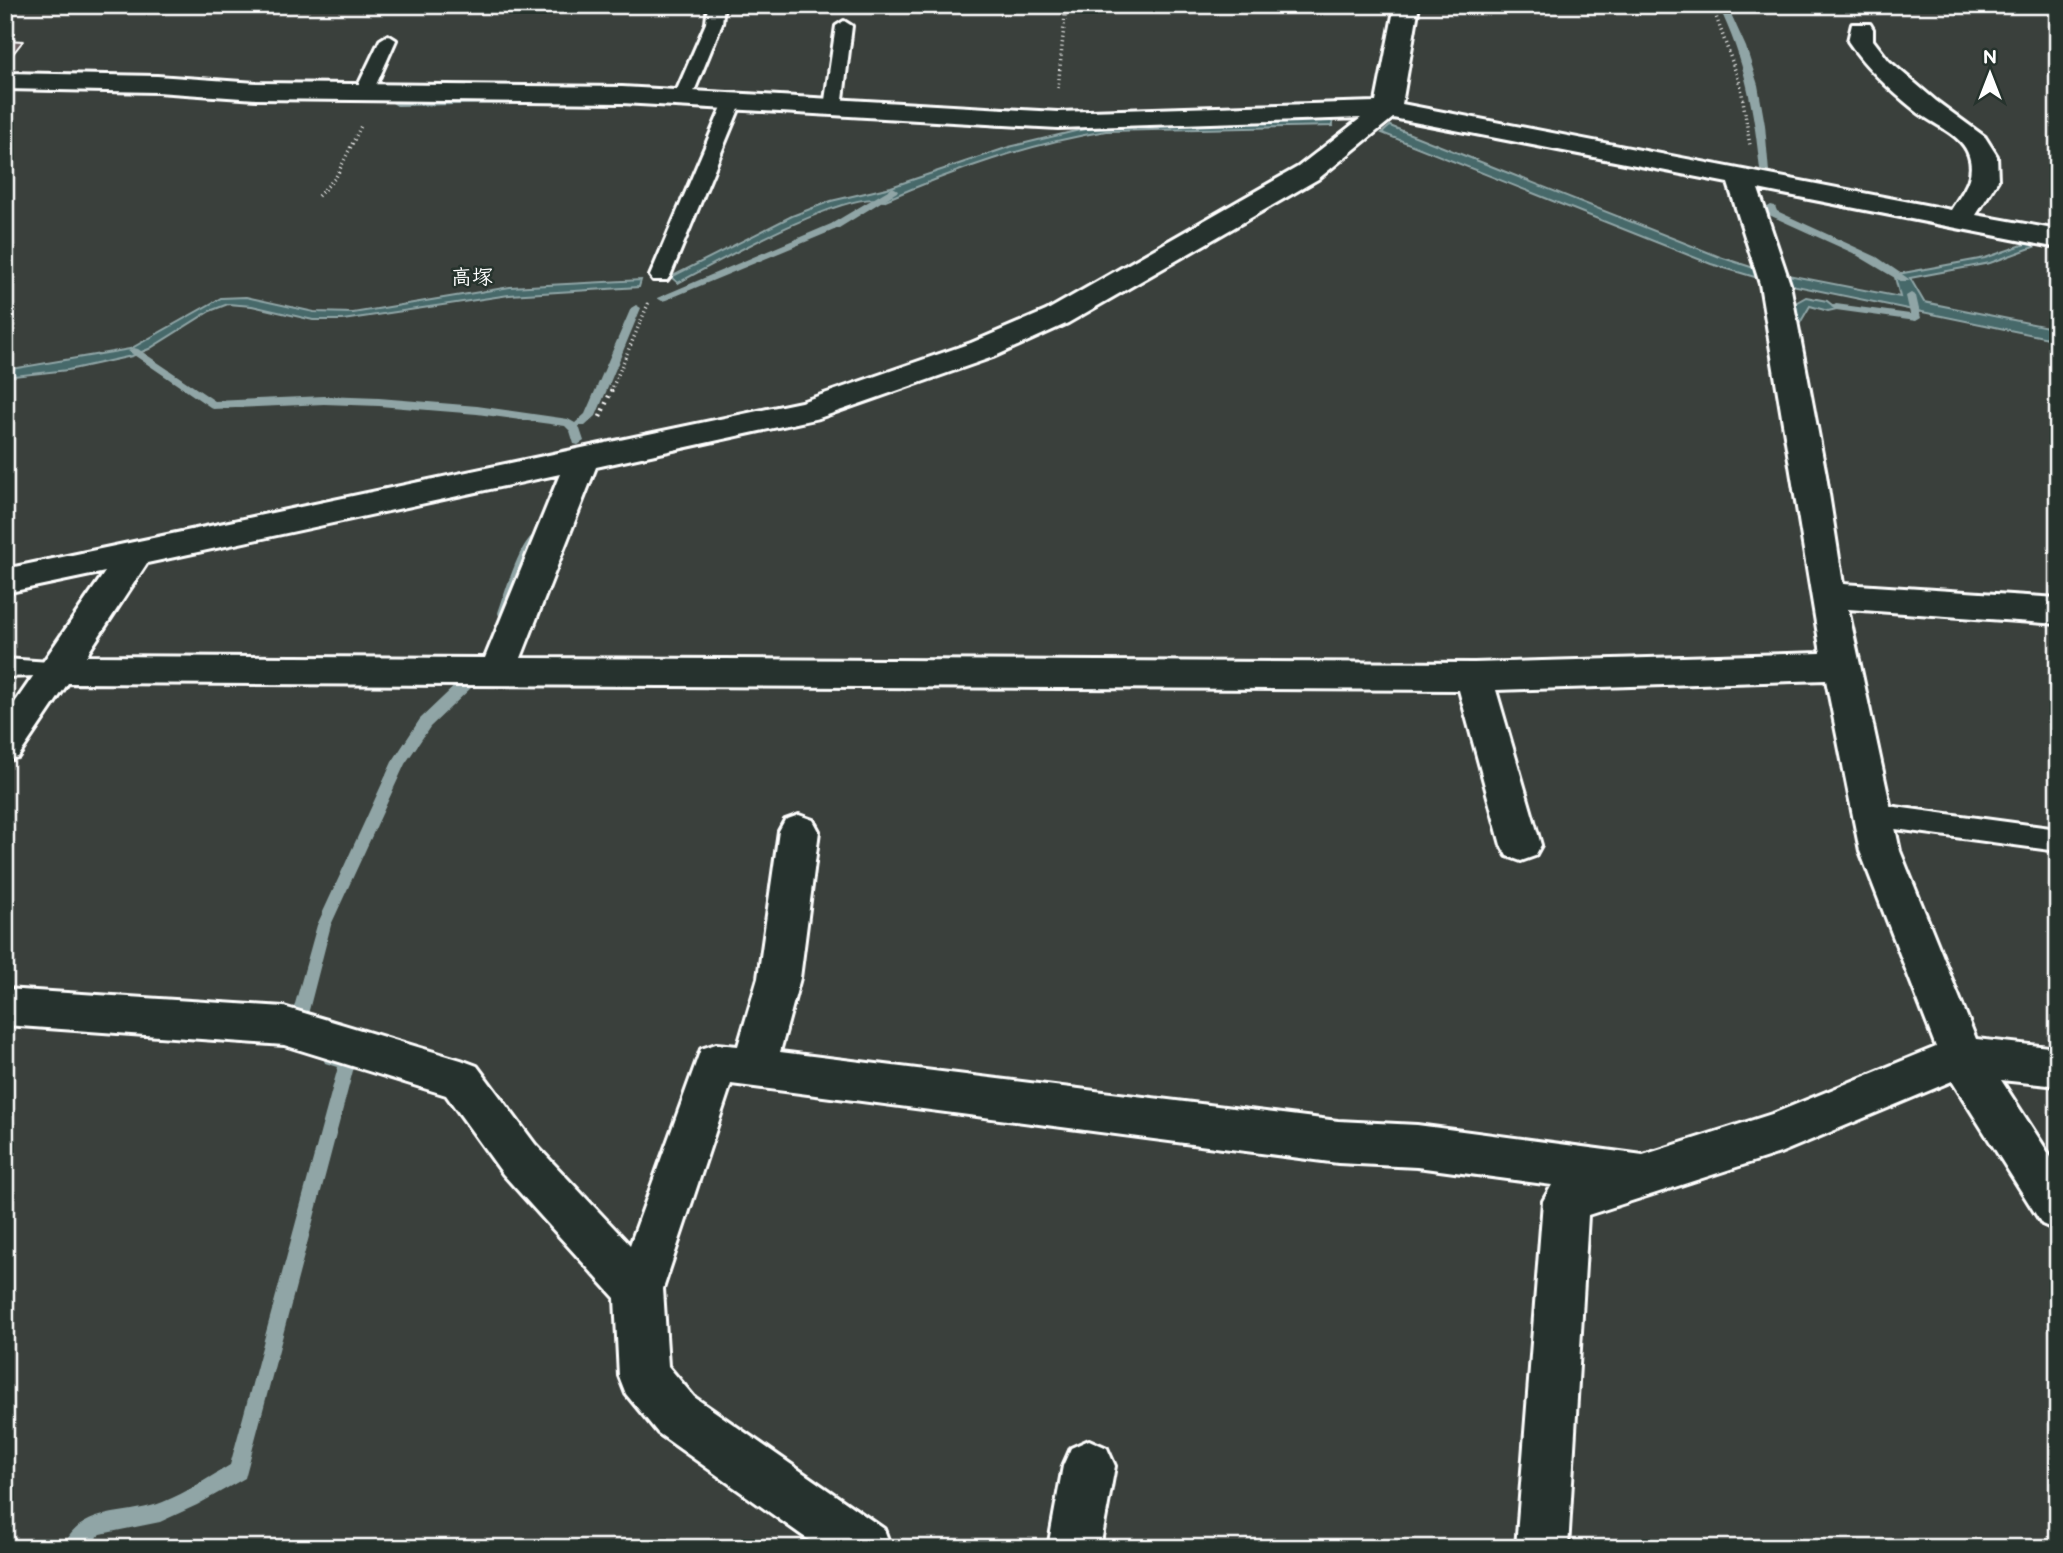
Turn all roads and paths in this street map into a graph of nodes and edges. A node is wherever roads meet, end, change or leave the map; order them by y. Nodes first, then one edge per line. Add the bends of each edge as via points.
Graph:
1 (716, 5) edge
2 (1066, 5) edge
3 (1407, 5) edge
4 (1712, 5) edge
5 (844, 26) dead end
6 (1861, 29) dead end
7 (388, 40) dead end
8 (5, 81) edge
9 (370, 94) junction
10 (682, 99) junction
11 (733, 103) junction
12 (833, 107) junction
13 (1388, 108) junction
14 (1058, 120) junction
15 (1747, 178) junction
16 (318, 196) dead end
17 (1960, 218) junction
18 (2058, 239) edge
19 (660, 276) joint
20 (582, 461) junction
21 (135, 554) junction
22 (5, 581) edge
23 (1828, 595) junction
24 (2058, 611) edge
25 (1842, 666) junction
26 (5, 668) edge
27 (56, 669) junction
28 (498, 671) junction
29 (1474, 677) junction
30 (5, 747) edge
31 (1873, 815) junction
32 (799, 831) dead end
33 (2058, 840) edge
34 (1521, 845) dead end
35 (5, 1007) edge
36 (1961, 1057) junction
37 (2058, 1067) edge
38 (754, 1068) junction
39 (1643, 1176) junction
40 (2058, 1209) edge
41 (639, 1289) junction
42 (1089, 1466) dead end
43 (865, 1548) edge
44 (1073, 1548) edge
45 (1542, 1548) edge

1 - 10 lane via 714,23
2 - 14 path
3 - 13 street
4 - 15 path via 1741,87
5 - 12 lane
6 - 17 street via 1860,41 1880,66 1927,107 1972,137 1983,156 1983,180
7 - 9 lane
8 - 9 street
9 - 10 street
9 - 16 path via 336,177
10 - 11 street
11 - 12 street
11 - 19 lane
12 - 14 street
13 - 14 street
13 - 15 street
13 - 20 street via 1308,173 1057,317 995,345 808,411
15 - 17 street
15 - 23 street via 1773,277
17 - 18 street
19 - 20 path
20 - 21 street
20 - 28 street
21 - 22 street
21 - 27 street
23 - 24 street
23 - 25 street
25 - 29 street
25 - 31 street
26 - 27 lane
27 - 28 street
27 - 30 street
28 - 29 street
29 - 34 street
31 - 33 lane
31 - 36 street via 1880,851
32 - 38 street via 779,978
35 - 41 street via 284,1026 461,1080 519,1159
36 - 37 street
36 - 39 street via 1780,1132
36 - 40 street
38 - 39 street
38 - 41 street via 716,1063
39 - 45 street via 1566,1201
41 - 43 street via 644,1376 676,1415
42 - 44 street

